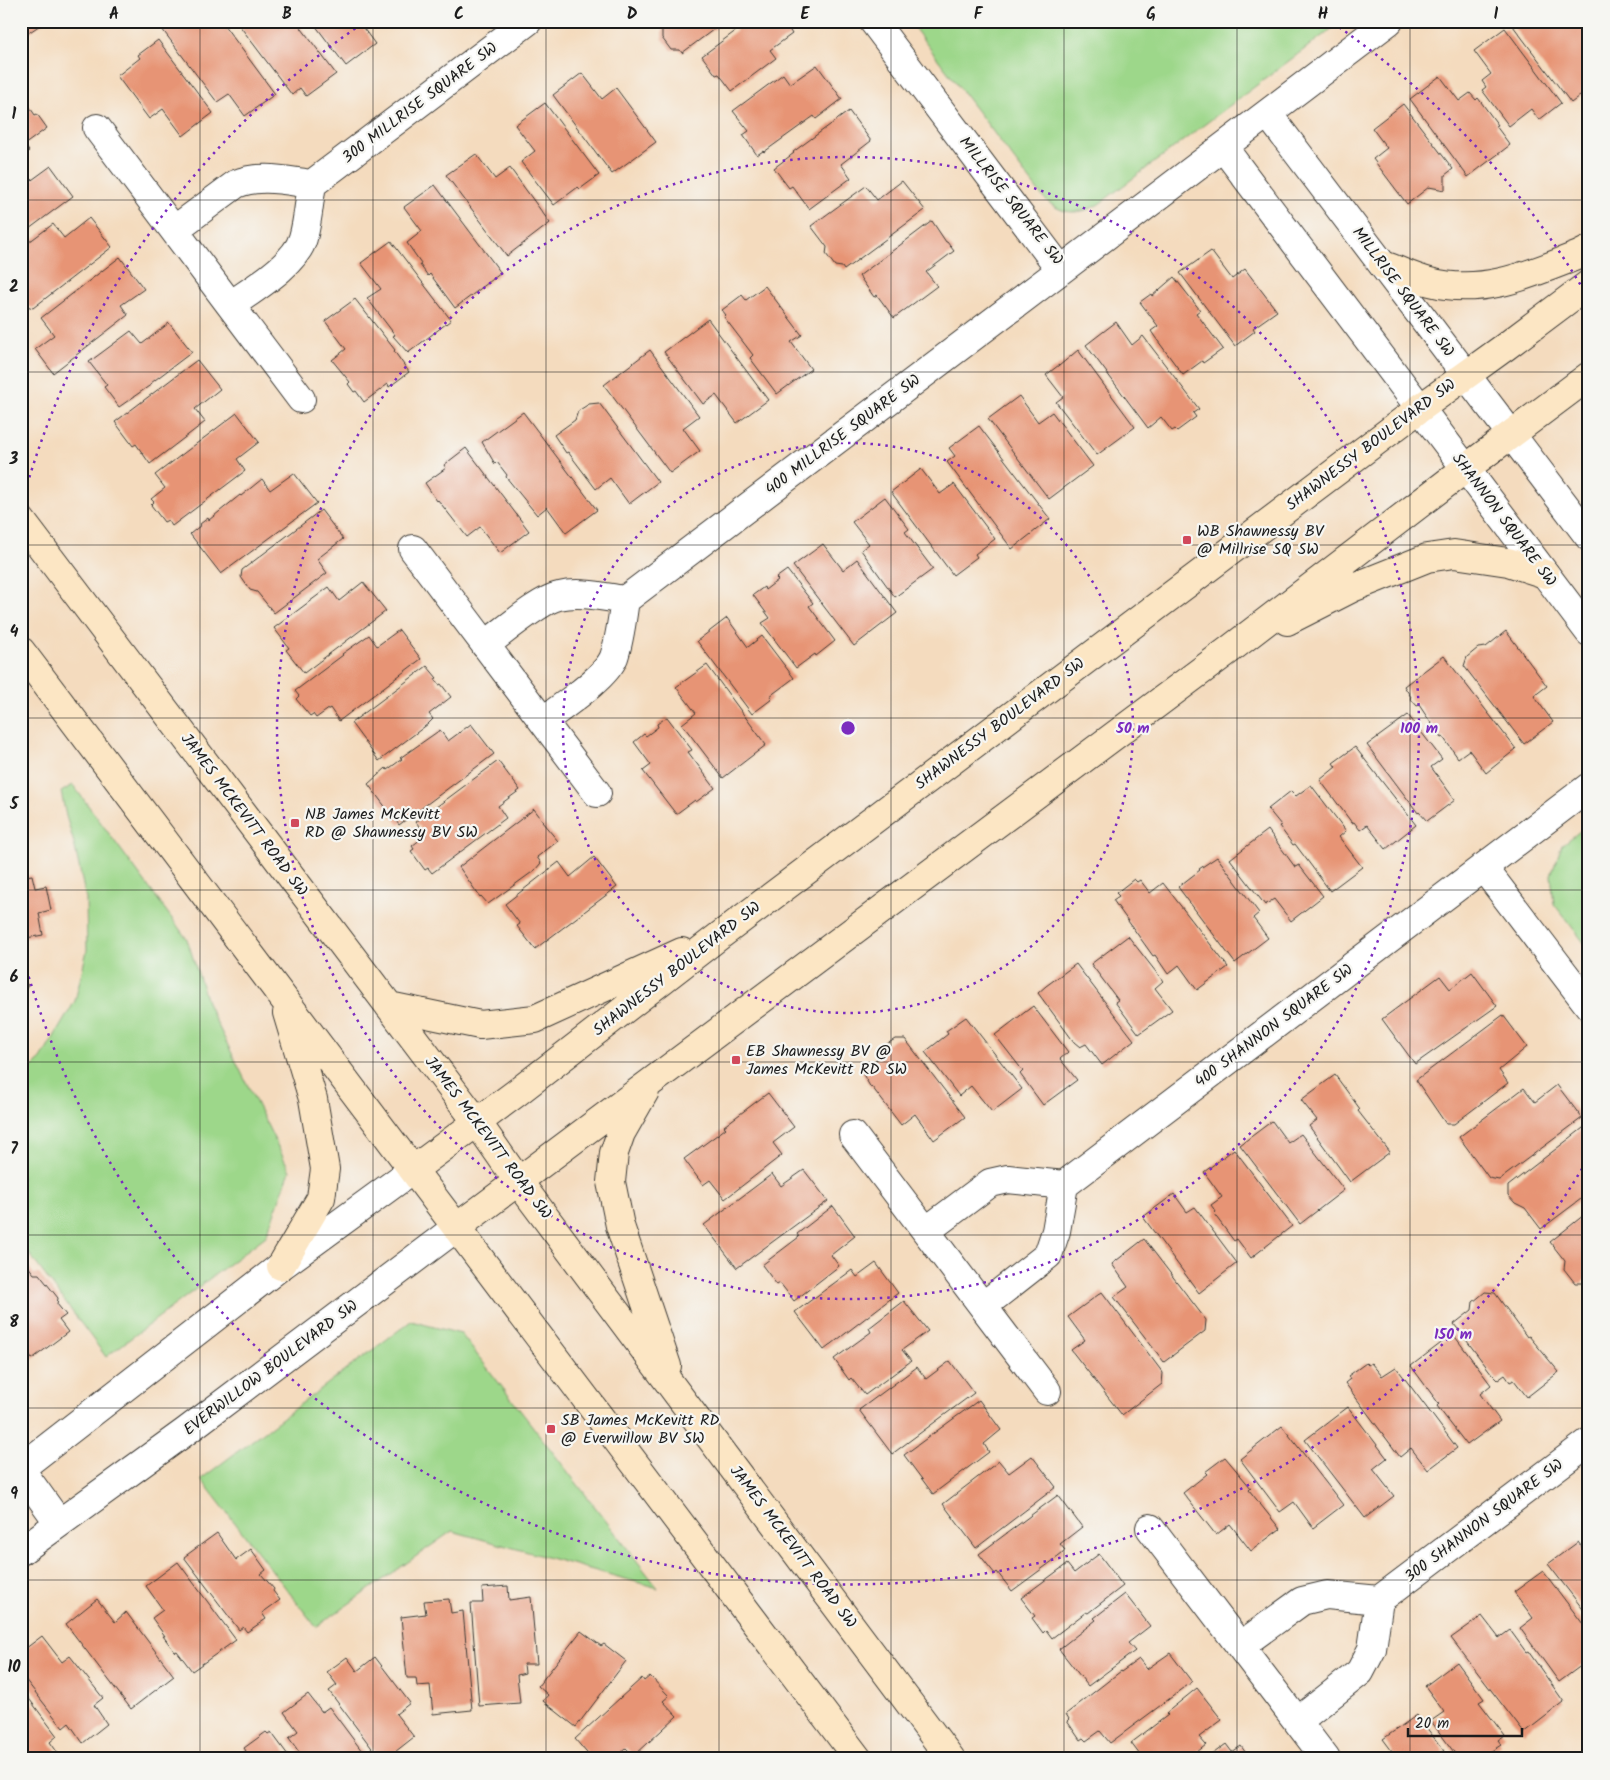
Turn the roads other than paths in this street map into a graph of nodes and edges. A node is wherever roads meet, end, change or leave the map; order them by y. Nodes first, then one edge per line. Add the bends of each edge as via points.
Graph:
1 (528, 21) edge
2 (873, 21) edge
3 (1390, 21) edge
4 (1268, 114) junction
5 (97, 128) dead end
6 (1223, 147) junction
7 (312, 184) junction
8 (174, 230) junction
9 (1589, 250) edge
10 (1383, 265) junction
11 (1061, 270) junction
12 (1589, 284) edge
13 (231, 305) junction
14 (1465, 374) junction
15 (1589, 376) edge
16 (301, 398) dead end
17 (1419, 408) junction
18 (1511, 435) junction
19 (1465, 469) junction
20 (21, 520) edge
21 (1589, 537) edge
22 (413, 549) dead end
23 (1545, 574) junction
24 (625, 600) junction
25 (1589, 632) edge
26 (485, 645) junction
27 (1229, 650) junction
28 (21, 651) edge
29 (543, 721) junction
30 (1589, 787) edge
31 (597, 793) dead end
32 (1483, 867) junction
33 (718, 937) junction
34 (279, 990) junction
35 (389, 1006) junction
36 (1589, 1006) edge
37 (650, 1082) junction
38 (477, 1122) junction
39 (853, 1135) dead end
40 (414, 1169) junction
41 (518, 1181) junction
42 (1064, 1185) junction
43 (457, 1227) junction
44 (926, 1231) junction
45 (282, 1266) junction
46 (983, 1306) junction
47 (675, 1389) junction
48 (1046, 1390) dead end
49 (1589, 1442) edge
50 (21, 1469) edge
51 (59, 1523) junction
52 (1150, 1528) dead end
53 (21, 1551) edge
54 (1379, 1600) junction
55 (1240, 1646) junction
56 (1298, 1721) junction
57 (858, 1759) edge
58 (951, 1759) edge
59 (1326, 1759) edge

1 - 7 street, 300 MILLRISE SQUARE SW
2 - 11 street, MILLRISE SQUARE SW
3 - 4 street, MILLRISE SQUARE SW
4 - 6 street, MILLRISE SQUARE SW
4 - 10 street, MILLRISE SQUARE SW
5 - 8 street
6 - 11 street, MILLRISE SQUARE SW
6 - 17 street
7 - 8 street via 261,178 245,180
7 - 13 street via 298,250 290,260
8 - 13 street
9 - 10 main road via 1516,278 1473,288 1429,282
10 - 14 street, MILLRISE SQUARE SW
11 - 24 street, 400 MILLRISE SQUARE SW
12 - 14 main road, SHAWNESSY BOULEVARD SW
13 - 16 street
14 - 17 main road, SHAWNESSY BOULEVARD SW
14 - 18 street
15 - 18 main road
17 - 19 street, SHANNON SQUARE SW
17 - 33 main road, SHAWNESSY BOULEVARD SW
18 - 19 main road
18 - 21 street
19 - 23 street, SHANNON SQUARE SW
19 - 27 main road
20 - 35 main road, JAMES MCKEVITT ROAD SW
22 - 26 street
23 - 25 street, SHANNON SQUARE SW
23 - 27 main road via 1508,562 1454,554 1427,558 1352,588
24 - 26 street via 559,596 544,602
24 - 29 street via 614,658 606,672
26 - 29 street
27 - 37 main road
28 - 34 main road
29 - 31 street
30 - 32 street
32 - 36 street
32 - 42 street, 400 SHANNON SQUARE SW
33 - 35 main road via 535,1019 480,1026
33 - 38 main road, SHAWNESSY BOULEVARD SW
34 - 40 main road
34 - 45 main road via 313,1099 325,1169 321,1198
35 - 38 main road, JAMES MCKEVITT ROAD SW
37 - 41 main road
37 - 47 main road via 621,1133 614,1153 611,1182 620,1226
38 - 40 main road, SHAWNESSY BOULEVARD SW
38 - 41 main road, JAMES MCKEVITT ROAD SW
39 - 44 street
40 - 43 main road
40 - 45 street
41 - 43 main road, EVERWILLOW BOULEVARD SW
41 - 47 main road, JAMES MCKEVITT ROAD SW
42 - 44 street via 1008,1179 990,1183
42 - 46 street via 1056,1231 1048,1254
43 - 51 street, EVERWILLOW BOULEVARD SW
43 - 57 main road
44 - 46 street
45 - 50 street
46 - 48 street
47 - 58 main road, JAMES MCKEVITT ROAD SW
49 - 54 street, 300 SHANNON SQUARE SW
50 - 51 street
51 - 53 street, EVERWILLOW BOULEVARD SW
52 - 55 street
54 - 55 street via 1326,1595 1302,1600
54 - 56 street via 1372,1650 1360,1672
55 - 56 street
56 - 59 street

